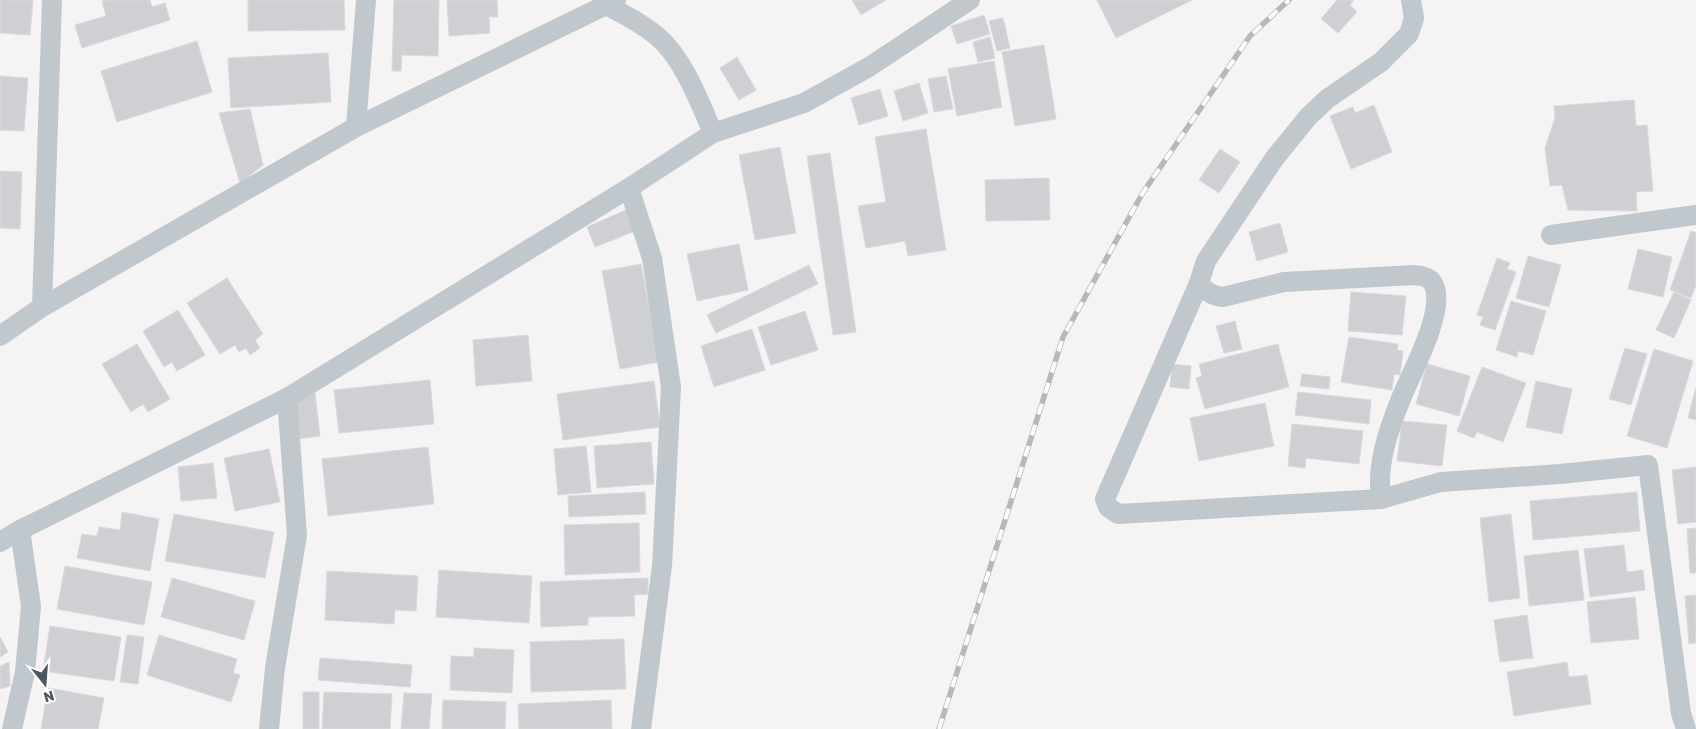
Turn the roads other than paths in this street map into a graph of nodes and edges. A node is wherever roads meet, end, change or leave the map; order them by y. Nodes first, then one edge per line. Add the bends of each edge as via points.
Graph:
1 (52, 0) edge
2 (366, 0) edge
3 (970, 0) edge
4 (1411, 0) edge
5 (611, 2) edge
6 (356, 127) junction
7 (713, 133) junction
8 (629, 188) junction
9 (1696, 215) edge
10 (1551, 235) dead end
11 (1200, 283) junction
12 (42, 307) junction
13 (0, 336) edge
14 (287, 398) junction
15 (1381, 499) junction
16 (20, 530) junction
17 (0, 542) edge
18 (12, 729) edge
19 (269, 729) edge
20 (641, 729) edge
21 (1686, 729) edge

1 - 12 street
2 - 6 street
3 - 7 street via 869,67 804,103
4 - 11 street via 1414,18 1409,34 1381,62 1327,99 1308,117 1274,159 1232,221 1206,261
5 - 6 street
5 - 7 street via 659,37 678,58
6 - 12 street
7 - 8 street
8 - 14 street
8 - 20 street via 652,258 671,387 662,566
9 - 10 street
11 - 15 street via 1208,292 1223,297 1284,282 1414,275 1428,278 1433,283 1436,306 1426,340 1382,455
11 - 15 street via 1105,499 1108,507 1118,514
12 - 13 street
14 - 16 street
14 - 19 street via 298,535 275,668
15 - 21 street via 1441,482 1648,465 1681,713
16 - 17 street
16 - 18 street via 31,606 25,672

